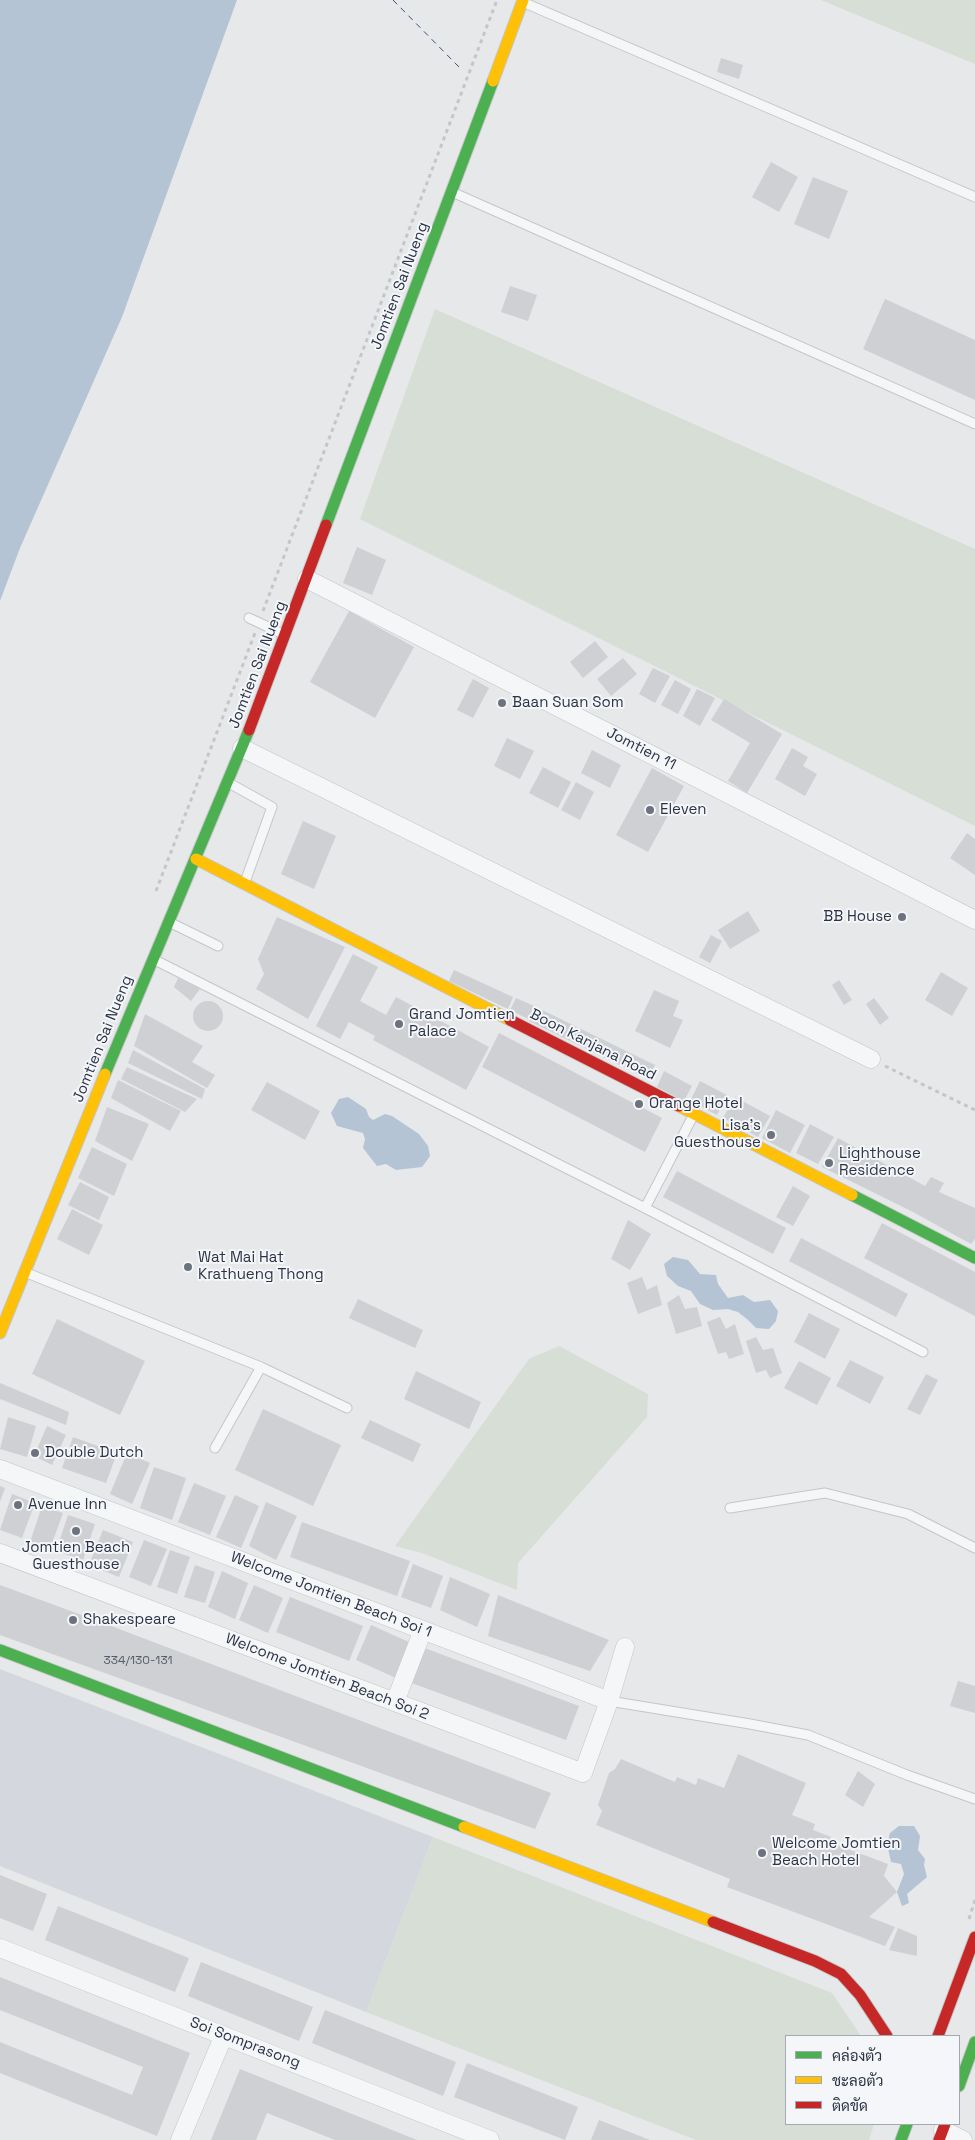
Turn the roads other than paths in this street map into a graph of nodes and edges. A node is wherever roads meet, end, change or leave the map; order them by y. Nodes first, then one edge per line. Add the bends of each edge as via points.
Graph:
1 (523, 1) edge
2 (452, 192) junction
3 (975, 197) edge
4 (975, 424) edge
5 (307, 579) junction
6 (249, 618) dead end
7 (286, 636) junction
8 (242, 748) junction
9 (228, 783) junction
10 (196, 859) junction
11 (245, 882) junction
12 (975, 920) edge
13 (169, 922) junction
14 (218, 946) dead end
15 (152, 959) junction
16 (871, 1059) road end
17 (695, 1114) junction
18 (645, 1208) junction
19 (975, 1258) edge
20 (24, 1272) junction
21 (0, 1333) edge
22 (923, 1352) dead end
23 (261, 1367) junction
24 (347, 1408) dead end
25 (215, 1448) dead end
26 (0, 1469) edge
27 (730, 1508) dead end
28 (975, 1548) edge
29 (0, 1553) edge
30 (423, 1630) junction
31 (625, 1647) dead end
32 (0, 1650) edge
33 (395, 1702) junction
34 (609, 1702) junction
35 (975, 1799) edge
36 (975, 1937) edge
37 (0, 1948) edge
38 (224, 2035) junction
39 (886, 2035) edge
40 (938, 2035) edge
41 (975, 2042) edge
42 (960, 2083) edge
43 (907, 2125) edge
44 (942, 2131) edge
45 (180, 2140) edge
46 (490, 2140) edge
47 (901, 2140) edge
48 (963, 2140) edge

1 - 2 street, Jomtien Sai Nueng
1 - 3 lane
2 - 4 lane
2 - 5 street, Jomtien Sai Nueng
5 - 7 street, Jomtien Sai Nueng
5 - 12 street, Jomtien 11
6 - 7 lane
7 - 8 street, Jomtien Sai Nueng
8 - 9 street, Jomtien Sai Nueng
8 - 16 street
9 - 10 street, Jomtien Sai Nueng
9 - 11 lane via 272,807
10 - 11 street, Boon Kanjana Road
10 - 13 street, Jomtien Sai Nueng
11 - 17 street, Boon Kanjana Road
13 - 14 lane
13 - 15 street, Jomtien Sai Nueng
15 - 18 lane
15 - 20 street, Jomtien Sai Nueng
17 - 18 lane
17 - 19 street, Boon Kanjana Road
18 - 22 lane
20 - 21 street, Jomtien Sai Nueng
20 - 23 lane
23 - 24 lane
23 - 25 lane
26 - 30 street, Welcome Jomtien Beach Soi 1
27 - 28 lane via 825,1492 908,1514
29 - 33 street, Welcome Jomtien Beach Soi 2
30 - 33 street
30 - 34 street, Welcome Jomtien Beach Soi 1
31 - 34 street
32 - 39 street via 816,1961 841,1974 860,1995
33 - 34 street, Welcome Jomtien Beach Soi 2 via 583,1773
34 - 35 lane via 808,1735
36 - 40 street
37 - 38 street, Soi Somprasong
38 - 45 street
38 - 46 street, Soi Somprasong
41 - 42 street
43 - 47 street
44 - 48 street

